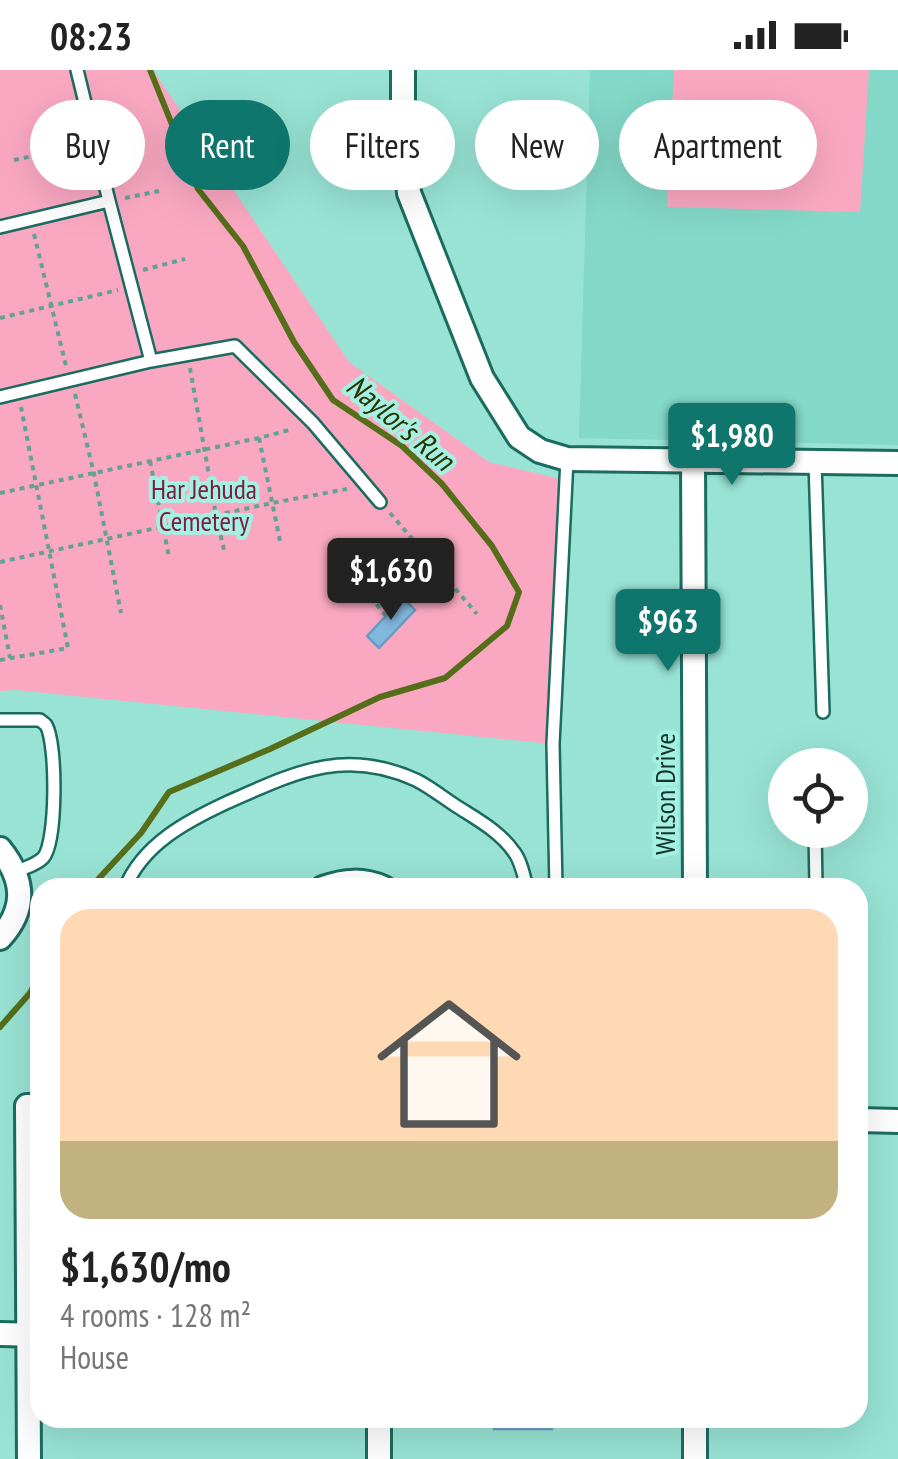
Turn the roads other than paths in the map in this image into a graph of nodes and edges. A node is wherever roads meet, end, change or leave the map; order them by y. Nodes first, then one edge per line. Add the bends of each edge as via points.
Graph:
1 (76, 70) edge
2 (403, 70) edge
3 (110, 201) junction
4 (0, 227) edge
5 (152, 360) junction
6 (0, 397) edge
7 (567, 459) junction
8 (694, 461) junction
9 (815, 462) junction
10 (898, 464) edge
11 (380, 502) road end
12 (823, 712) dead end
13 (0, 720) edge
14 (815, 848) edge
15 (0, 850) edge
16 (15, 872) junction
17 (128, 878) edge
18 (524, 878) edge
19 (556, 878) edge
20 (695, 878) edge
21 (816, 878) edge
22 (0, 938) edge
23 (868, 1120) edge
24 (898, 1120) edge
25 (0, 1334) edge
26 (30, 1335) edge
27 (30, 1428) edge
28 (380, 1428) edge
29 (695, 1428) edge
30 (29, 1459) edge
31 (380, 1459) edge
32 (696, 1459) edge

1 - 3 lane
2 - 7 street via 410,193 482,378 519,438
3 - 4 lane
3 - 5 lane
5 - 6 lane
5 - 11 lane via 236,346
7 - 8 street
7 - 19 lane via 553,744
8 - 9 street
8 - 20 street, Wilson Drive
9 - 10 street
9 - 12 lane
13 - 16 lane via 40,720 54,764 51,843 45,856
14 - 21 lane
15 - 16 street
16 - 22 street via 19,908
17 - 18 lane via 158,843 191,819 296,772 340,764 383,767 419,782 491,829 516,854
23 - 24 street
25 - 26 street
27 - 30 street
28 - 31 street
29 - 32 street

